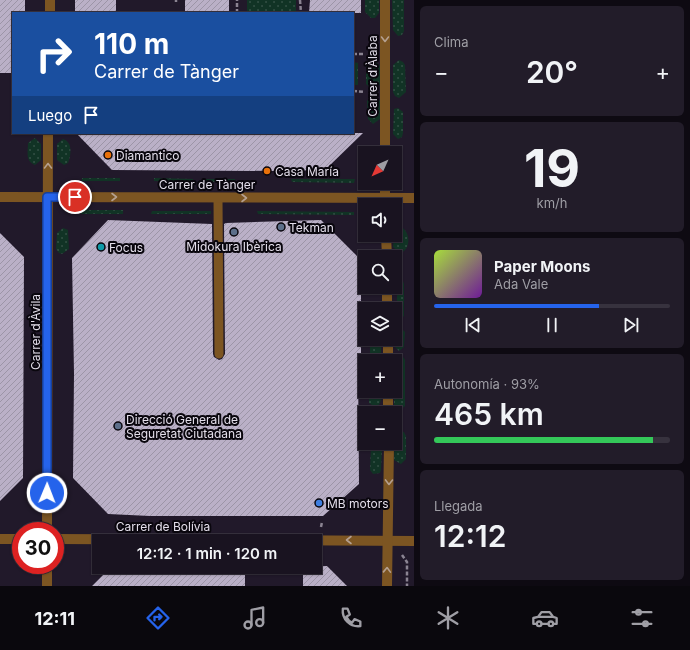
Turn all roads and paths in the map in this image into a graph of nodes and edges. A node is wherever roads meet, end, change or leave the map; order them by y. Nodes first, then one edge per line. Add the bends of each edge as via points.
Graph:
1 (50, 0) edge
2 (237, 0) edge
3 (300, 0) edge
4 (385, 0) edge
5 (50, 12) edge
6 (237, 12) edge
7 (301, 12) edge
8 (354, 54) edge
9 (364, 54) dead end
10 (354, 91) edge
11 (365, 92) dead end
12 (48, 134) edge
13 (385, 146) edge
14 (0, 196) edge
15 (47, 197) junction
16 (218, 198) junction
17 (414, 198) edge
18 (402, 199) edge
19 (358, 201) edge
20 (219, 354) dead end
21 (389, 450) edge
22 (47, 522) edge
23 (322, 522) dead end
24 (321, 527) dead end
25 (0, 539) edge
26 (12, 539) edge
27 (64, 539) edge
28 (388, 540) junction
29 (414, 541) edge
30 (47, 574) edge
31 (47, 586) edge
32 (387, 586) edge

1 - 5 street
2 - 6 path
3 - 7 path
4 -> 13 street, Carrer d'Àlaba
8 - 9 path
10 - 11 path
15 -> 12 street, Carrer d'Àvila
14 - 15 street, Carrer de Tànger
15 -> 16 street, Carrer de Tànger
15 - 22 street, Carrer d'Àvila
16 -> 19 street, Carrer de Tànger
16 - 20 lane
17 - 18 street, Carrer de Tànger
21 -> 28 street
23 - 24 path
25 - 26 street
28 -> 27 street, Carrer de Bolívia
28 - 29 street, Carrer de Bolívia
32 -> 28 street
30 - 31 street

